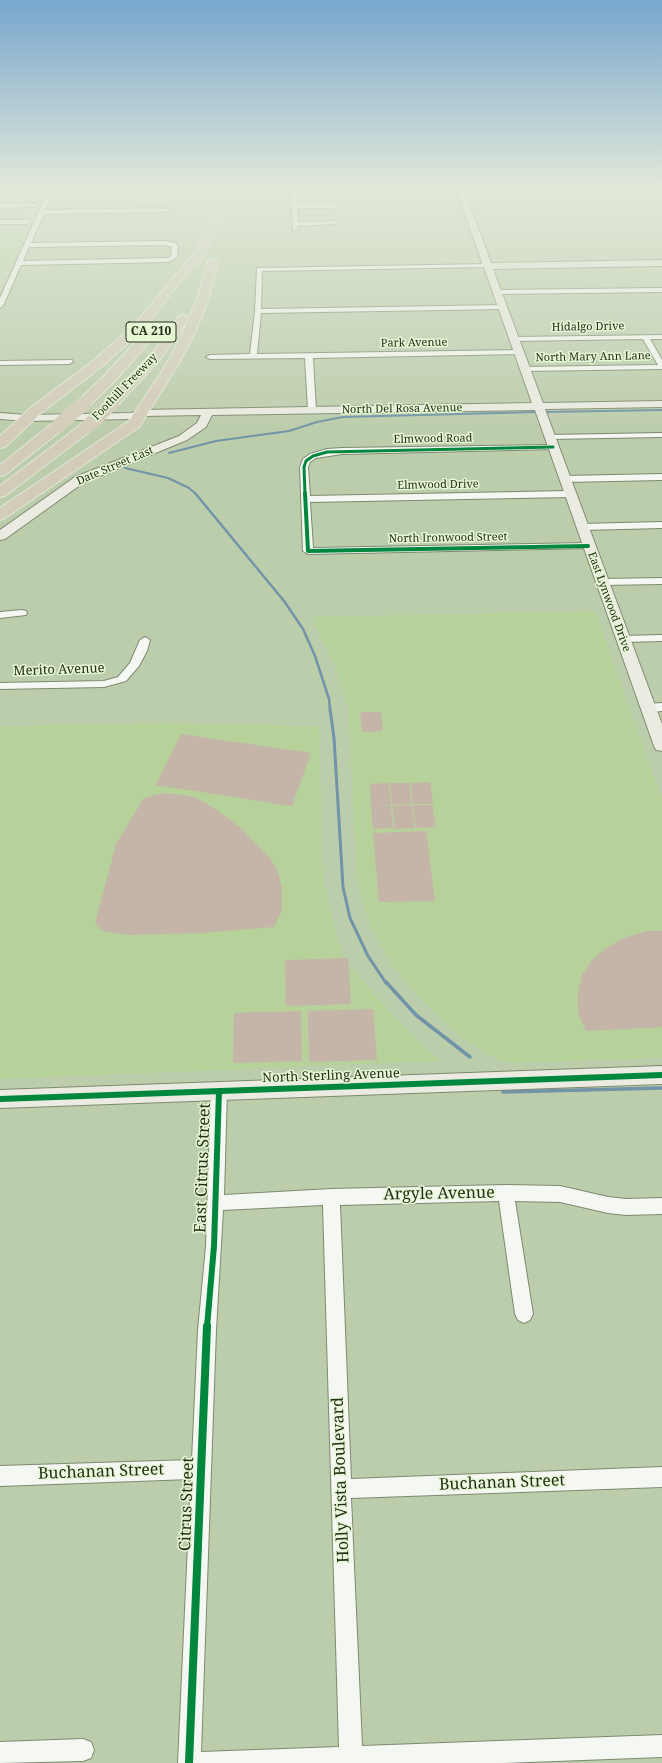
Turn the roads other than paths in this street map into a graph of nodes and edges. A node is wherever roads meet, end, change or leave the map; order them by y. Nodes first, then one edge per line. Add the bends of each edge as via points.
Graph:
1 (15, 271) edge
2 (183, 271) edge
3 (189, 271) edge
4 (208, 271) edge
5 (210, 271) edge
6 (259, 271) edge
7 (490, 271) edge
8 (662, 290) edge
9 (497, 292) junction
10 (0, 306) edge
11 (503, 307) junction
12 (258, 311) junction
13 (645, 337) junction
14 (662, 337) edge
15 (514, 339) junction
16 (519, 352) junction
17 (253, 356) junction
18 (309, 356) junction
19 (210, 357) dead end
20 (69, 362) dead end
21 (0, 363) edge
22 (662, 367) edge
23 (525, 369) junction
24 (662, 404) edge
25 (312, 410) junction
26 (540, 410) junction
27 (208, 412) junction
28 (142, 413) junction
29 (31, 415) junction
30 (1, 416) edge
31 (662, 435) edge
32 (551, 442) junction
33 (0, 444) edge
34 (0, 472) edge
35 (662, 477) edge
36 (565, 479) junction
37 (0, 493) edge
38 (570, 494) junction
39 (306, 499) junction
40 (0, 515) edge
41 (662, 525) edge
42 (582, 527) junction
43 (0, 536) edge
44 (588, 546) junction
45 (662, 581) edge
46 (602, 582) junction
47 (22, 613) dead end
48 (0, 615) edge
49 (662, 638) edge
50 (623, 639) junction
51 (145, 640) dead end
52 (0, 686) edge
53 (655, 707) edge
54 (662, 746) edge
55 (662, 1075) edge
56 (219, 1091) junction
57 (0, 1099) edge
58 (506, 1192) junction
59 (332, 1197) junction
60 (215, 1203) junction
61 (662, 1206) edge
62 (214, 1246) joint
63 (524, 1314) dead end
64 (201, 1469) junction
65 (0, 1476) edge
66 (662, 1477) edge
67 (342, 1489) junction
68 (662, 1746) edge
69 (83, 1750) dead end
70 (0, 1754) edge
71 (351, 1761) edge
72 (189, 1763) edge
73 (197, 1763) edge

1 - 10 street
2 - 29 highway via 126,340
3 - 34 highway, Foothill Freeway / CA 210, bridge via 153,329 109,379 58,426
4 - 37 highway, Foothill Freeway / CA 210, bridge via 176,331 144,370 88,426
5 - 28 highway via 202,301 187,337
6 - 12 street
7 - 9 main road, East Lynwood Drive
8 - 9 street
9 - 11 main road, East Lynwood Drive
11 - 12 street
11 - 15 main road, East Lynwood Drive
12 - 17 street
13 - 14 street, Hidalgo Drive
13 - 15 street, Hidalgo Drive
13 - 22 street
15 - 16 main road, East Lynwood Drive
16 - 18 street, Park Avenue
16 - 23 main road, East Lynwood Drive
17 - 18 street, Park Avenue
17 - 19 street, Park Avenue
18 - 25 street
20 - 21 street
22 - 23 street, North Mary Ann Lane
23 - 26 main road, East Lynwood Drive
24 - 26 main road, North Del Rosa Avenue
25 - 26 main road, North Del Rosa Avenue
25 - 27 main road, North Del Rosa Avenue
26 - 32 main road, East Lynwood Drive
27 - 28 main road, North Del Rosa Avenue
27 - 43 main road, Date Street East via 202,425 183,438 133,456 79,480
28 - 29 main road, North Del Rosa Avenue via 132,416
28 - 40 highway via 134,424 117,437
29 - 30 main road, North Del Rosa Avenue
29 - 33 highway
31 - 32 street, Elmwood Road
32 - 36 main road, East Lynwood Drive
32 - 39 street, Elmwood Road via 327,452 306,461
35 - 36 street
36 - 38 main road, East Lynwood Drive
38 - 39 street, Elmwood Drive
38 - 42 main road, East Lynwood Drive
39 - 44 street, North Ironwood Street via 308,551
41 - 42 street
42 - 44 main road, East Lynwood Drive
44 - 46 main road, East Lynwood Drive
45 - 46 street
46 - 50 main road, East Lynwood Drive
47 - 48 street
49 - 50 street
50 - 53 main road, East Lynwood Drive
51 - 52 street, Merito Avenue via 135,664 122,679 104,684
53 - 54 main road, East Lynwood Drive
55 - 56 main road, North Sterling Avenue
56 - 57 main road, North Sterling Avenue
56 - 60 street, East Citrus Street
58 - 59 street, Argyle Avenue
58 - 61 street, Argyle Avenue via 560,1194 626,1207
58 - 63 street
59 - 60 street, Argyle Avenue
59 - 67 street, Holly Vista Boulevard
60 - 62 street, East Citrus Street
62 - 64 street, Citrus Street via 207,1330
64 - 65 street, Buchanan Street
64 - 72 street, Citrus Street
66 - 67 street, Buchanan Street
67 - 71 street, Holly Vista Boulevard
68 - 71 street
69 - 70 street
71 - 73 street

